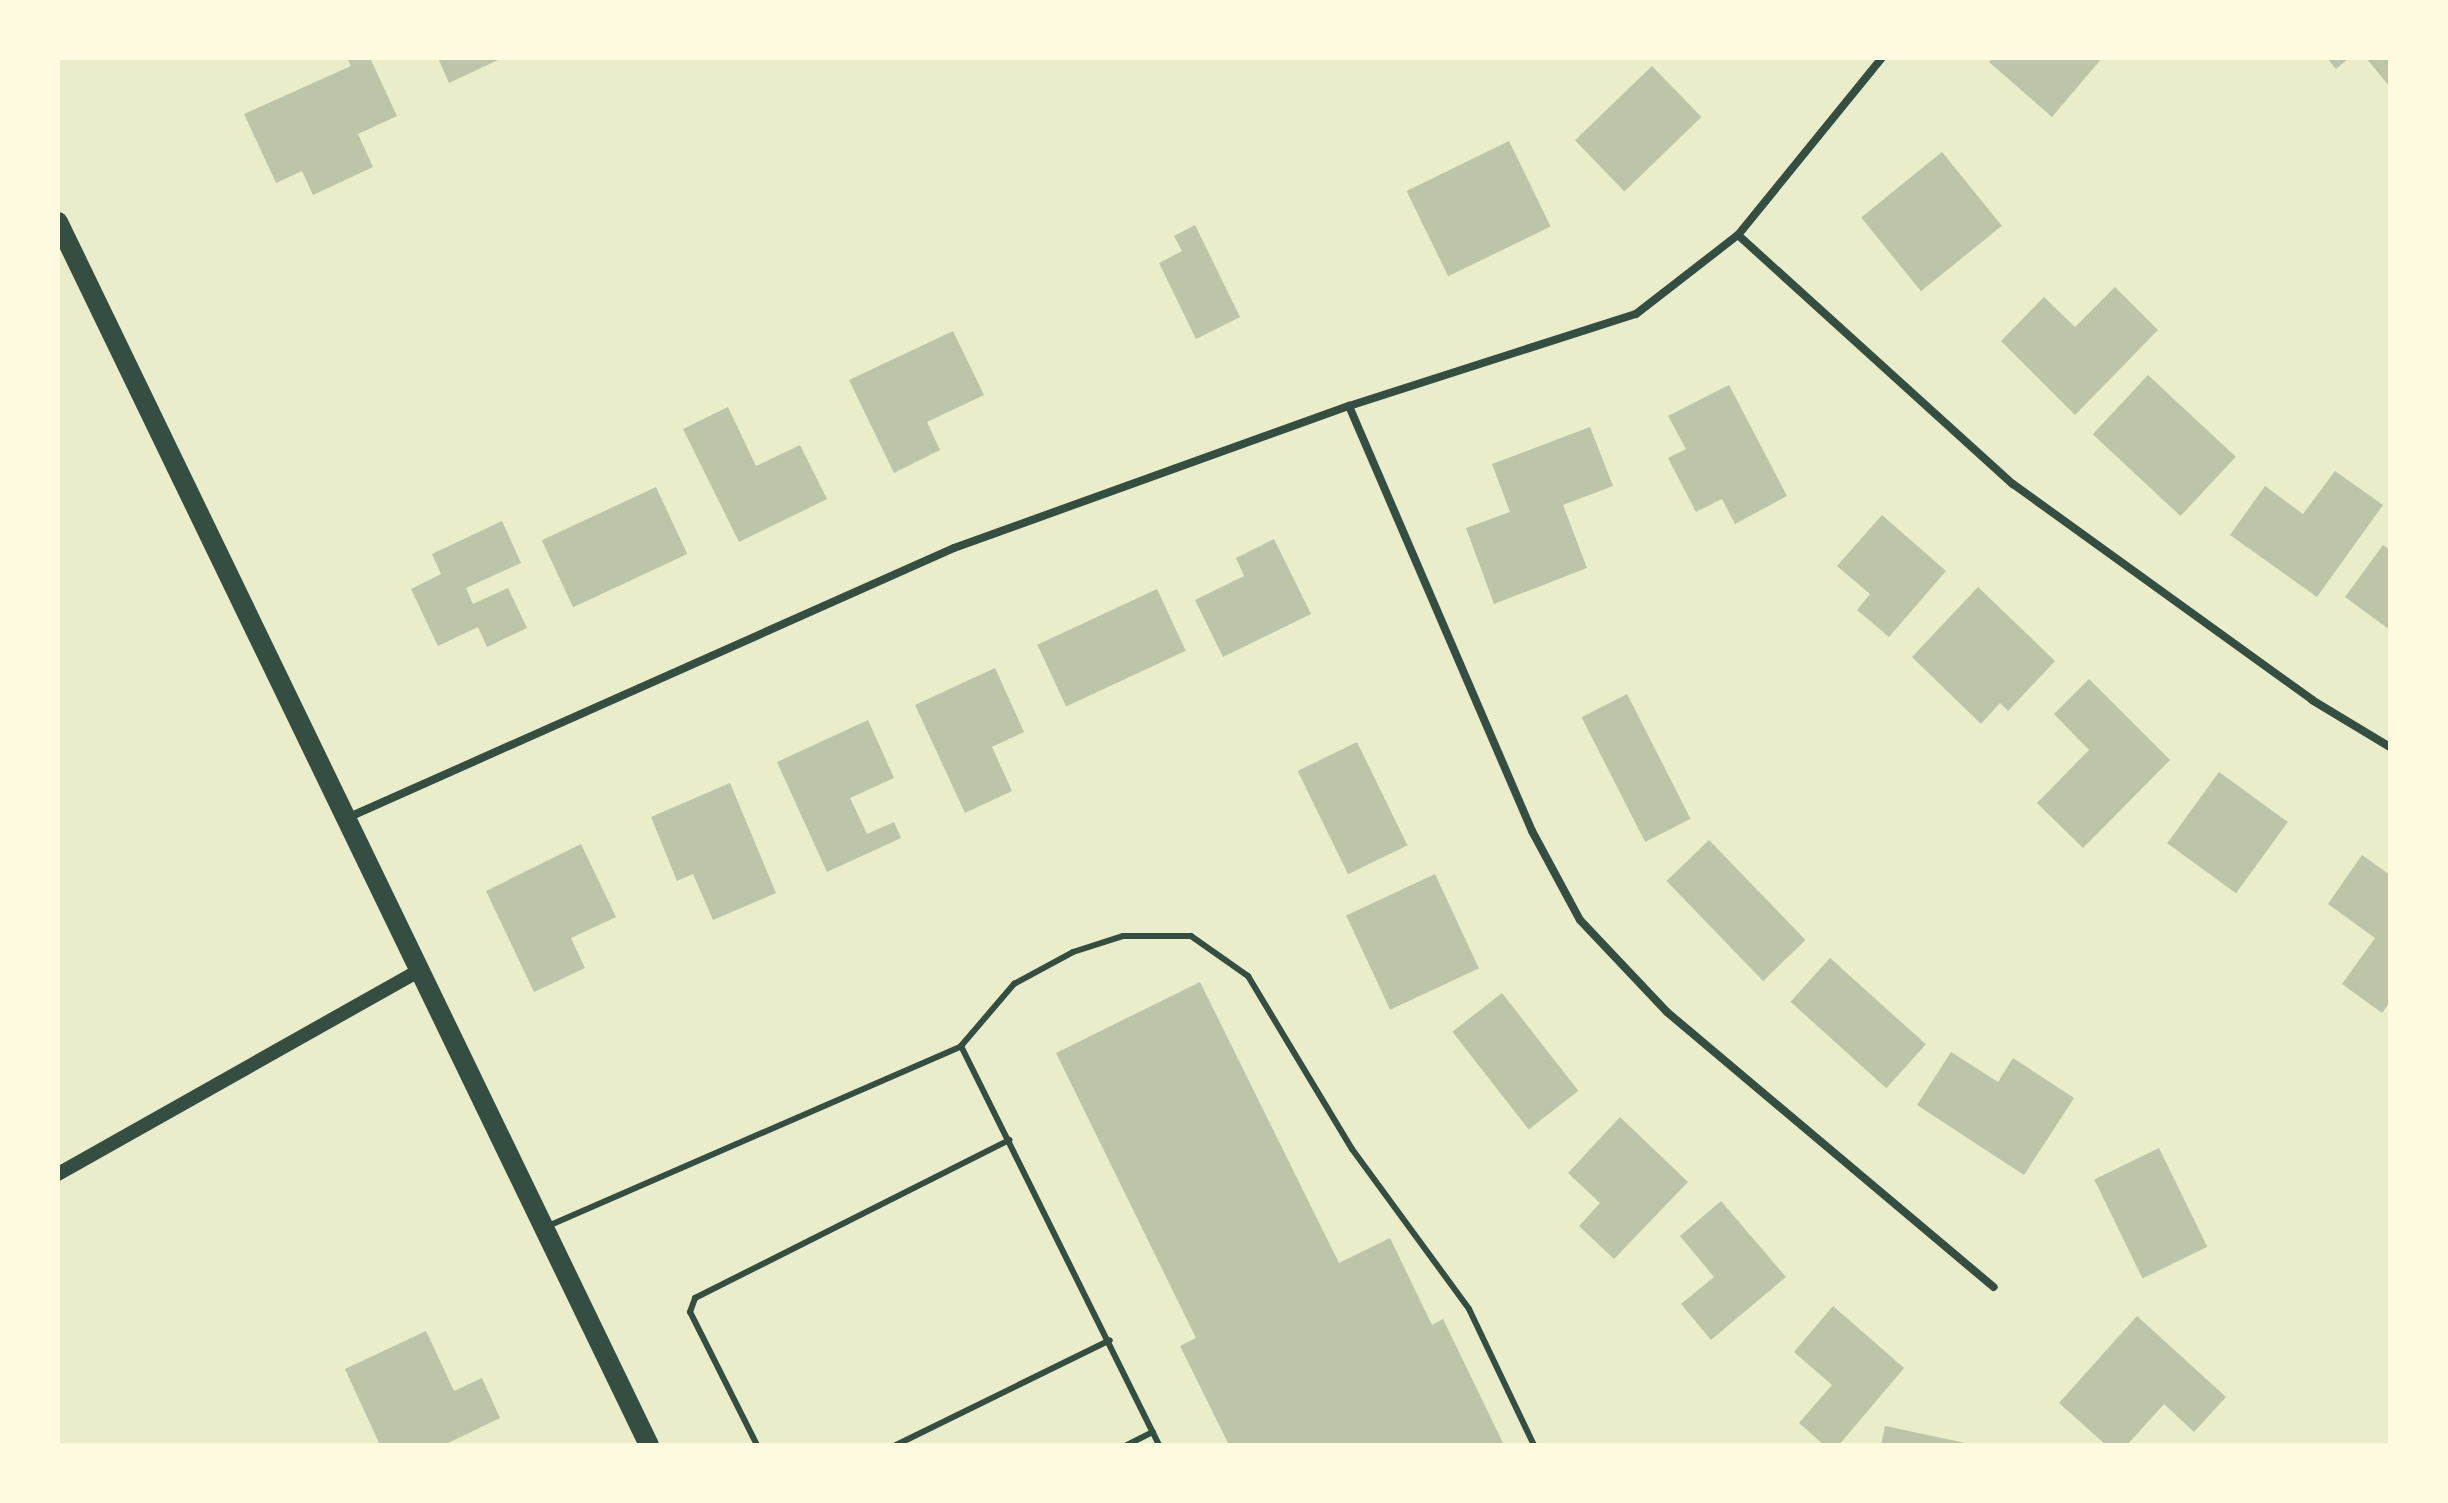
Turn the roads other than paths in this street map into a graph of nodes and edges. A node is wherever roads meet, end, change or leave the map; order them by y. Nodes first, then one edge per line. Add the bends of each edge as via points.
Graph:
1 (1882, 58) edge
2 (58, 222) edge
3 (1738, 235) junction
4 (1349, 406) junction
5 (2390, 747) edge
6 (346, 818) junction
7 (420, 970) junction
8 (961, 1046) junction
9 (1009, 1140) junction
10 (58, 1174) edge
11 (544, 1228) junction
12 (1994, 1287) dead end
13 (1110, 1340) junction
14 (1153, 1432) junction
15 (649, 1445) edge
16 (757, 1445) edge
17 (896, 1445) edge
18 (1127, 1445) edge
19 (1159, 1445) edge
20 (1534, 1445) edge

1 - 3 street
2 - 6 main road
3 - 4 street via 1636,314
3 - 5 street via 2013,484 2312,700
4 - 6 street via 954,548
4 - 12 street via 1532,831 1580,920 1667,1012
6 - 7 main road
7 - 10 street
7 - 11 main road
8 - 9 lane
8 - 11 lane
8 - 20 lane via 1014,984 1073,952 1123,936 1191,936 1248,976 1352,1149 1469,1309
9 - 13 lane
9 - 16 lane via 695,1298 690,1312
11 - 15 main road
13 - 14 lane
13 - 17 lane
14 - 18 lane
14 - 19 lane

